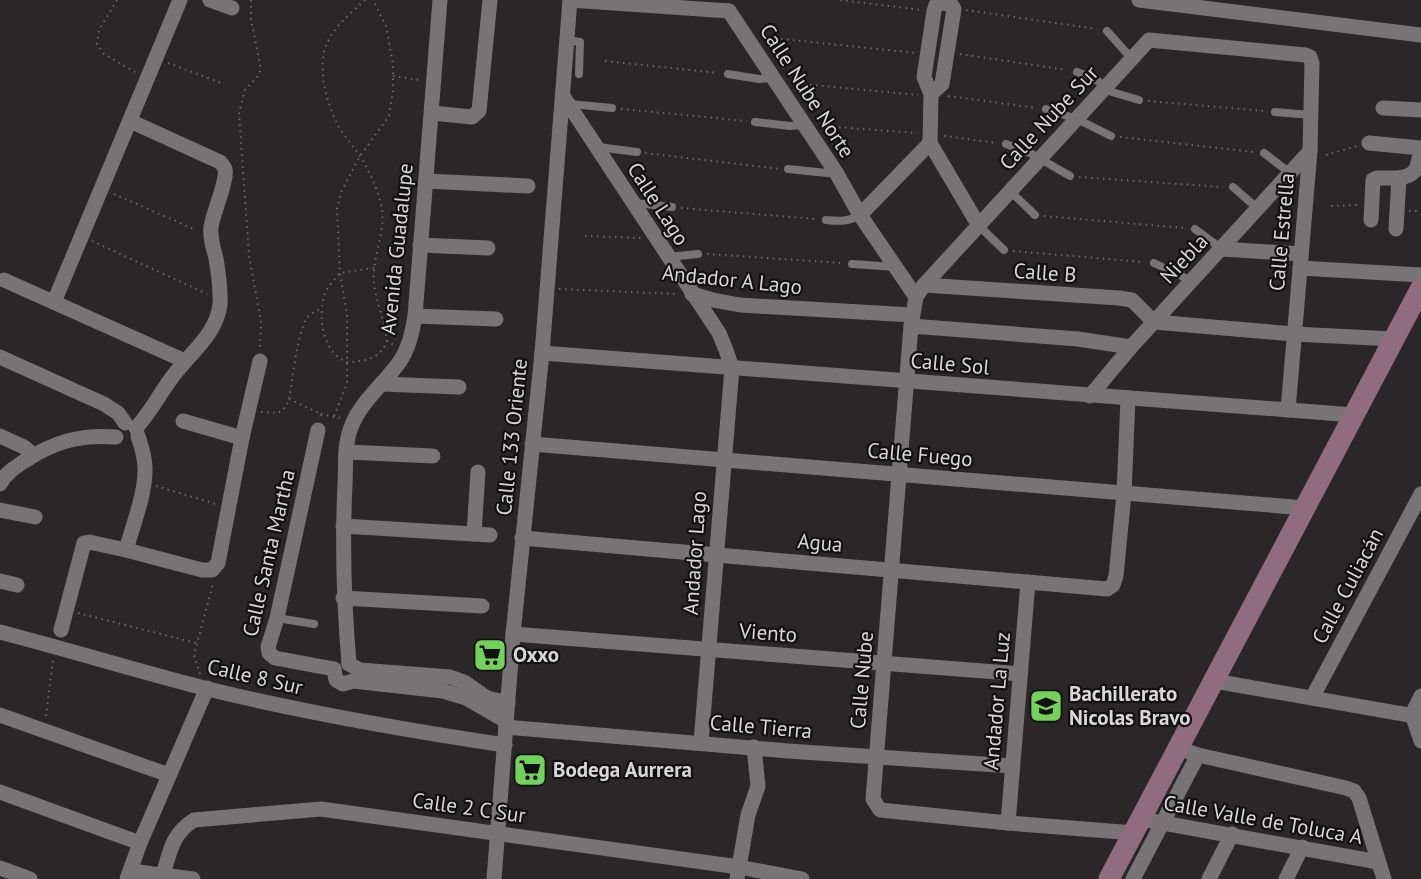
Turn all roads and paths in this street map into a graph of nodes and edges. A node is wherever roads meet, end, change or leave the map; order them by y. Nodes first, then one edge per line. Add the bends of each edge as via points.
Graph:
1 (117, 0) edge
2 (180, 0) edge
3 (210, 0) edge
4 (252, 0) edge
5 (365, 0) edge
6 (373, 0) edge
7 (440, 0) edge
8 (490, 0) edge
9 (570, 0) edge
10 (840, 0) edge
11 (1139, 0) edge
12 (729, 5) edge
13 (232, 8) dead end
14 (954, 9) junction
15 (934, 11) junction
16 (1107, 31) joint
17 (1421, 35) edge
18 (746, 36) junction
19 (567, 40) junction
20 (928, 52) junction
21 (947, 52) junction
22 (1310, 57) joint
23 (157, 59) junction
24 (1132, 59) junction
25 (605, 61) dead end
26 (1077, 72) joint
27 (579, 74) dead end
28 (728, 74) joint
29 (393, 76) junction
30 (148, 79) junction
31 (776, 81) junction
32 (434, 83) junction
33 (224, 84) dead end
34 (1105, 87) junction
35 (932, 94) junction
36 (565, 100) junction
37 (1139, 100) joint
38 (612, 108) joint
39 (1383, 108) dead end
40 (1046, 109) joint
41 (1421, 111) edge
42 (1275, 112) joint
43 (432, 113) junction
44 (1311, 116) junction
45 (1077, 119) junction
46 (130, 121) junction
47 (755, 122) joint
48 (805, 125) junction
49 (1111, 136) joint
50 (930, 138) junction
51 (1369, 143) joint
52 (1006, 144) joint
53 (597, 147) junction
54 (1421, 149) edge
55 (1310, 151) junction
56 (637, 152) joint
57 (1264, 153) joint
58 (1326, 155) dead end
59 (360, 156) junction
60 (1040, 158) junction
61 (788, 169) joint
62 (1290, 173) junction
63 (837, 174) junction
64 (1070, 176) joint
65 (1399, 178) junction
66 (426, 182) junction
67 (528, 186) dead end
68 (1233, 187) joint
69 (102, 189) junction
70 (1010, 191) junction
71 (633, 203) junction
72 (1331, 206) dead end
73 (672, 207) joint
74 (1257, 208) junction
75 (1371, 212) joint
76 (860, 215) junction
77 (1035, 215) joint
78 (826, 220) joint
79 (979, 226) junction
80 (1195, 229) joint
81 (1396, 229) dead end
82 (210, 236) junction
83 (585, 236) dead end
84 (81, 237) junction
85 (656, 238) junction
86 (420, 245) junction
87 (488, 248) dead end
88 (1222, 249) junction
89 (1004, 250) joint
90 (698, 254) joint
91 (668, 257) junction
92 (1301, 261) junction
93 (1154, 263) joint
94 (852, 264) joint
95 (896, 267) junction
96 (374, 268) junction
97 (340, 273) junction
98 (1421, 275) edge
99 (4, 280) dead end
100 (1192, 281) junction
101 (547, 288) junction
102 (1421, 288) edge
103 (920, 291) junction
104 (692, 294) junction
105 (219, 300) junction
106 (54, 302) junction
107 (323, 308) junction
108 (415, 316) junction
109 (496, 319) dead end
110 (912, 320) junction
111 (1154, 322) junction
112 (1294, 333) junction
113 (1394, 339) junction
114 (387, 341) junction
115 (1131, 347) junction
116 (405, 351) junction
117 (542, 353) junction
118 (0, 357) edge
119 (260, 361) joint
120 (185, 362) junction
121 (347, 362) junction
122 (732, 368) junction
123 (907, 381) junction
124 (381, 384) junction
125 (459, 387) dead end
126 (1090, 396) junction
127 (1128, 398) junction
128 (289, 399) junction
129 (1288, 410) junction
130 (249, 412) junction
131 (321, 414) junction
132 (1354, 415) junction
133 (334, 416) junction
134 (354, 420) junction
135 (183, 421) dead end
136 (318, 430) joint
137 (132, 433) junction
138 (0, 436) edge
139 (242, 438) junction
140 (531, 444) junction
141 (347, 452) junction
142 (34, 454) junction
143 (433, 456) dead end
144 (723, 460) junction
145 (478, 472) dead end
146 (899, 475) junction
147 (144, 483) junction
148 (0, 484) edge
149 (1124, 494) junction
150 (1421, 494) edge
151 (228, 508) junction
152 (1305, 508) junction
153 (0, 510) edge
154 (34, 517) dead end
155 (343, 526) junction
156 (474, 534) junction
157 (490, 535) dead end
158 (522, 538) junction
159 (122, 549) junction
160 (716, 556) junction
161 (212, 570) junction
162 (891, 570) junction
163 (0, 581) edge
164 (1028, 582) junction
165 (17, 585) dead end
166 (343, 598) junction
167 (482, 606) dead end
168 (66, 610) junction
169 (277, 618) junction
170 (314, 624) dead end
171 (61, 630) dead end
172 (0, 632) edge
173 (513, 634) junction
174 (196, 643) junction
175 (55, 646) junction
176 (709, 650) junction
177 (884, 663) junction
178 (339, 670) junction
179 (1020, 674) junction
180 (1214, 681) junction
181 (207, 688) junction
182 (461, 689) junction
183 (1421, 696) edge
184 (1312, 698) junction
185 (508, 703) junction
186 (0, 715) edge
187 (1417, 716) edge
188 (506, 724) junction
189 (44, 731) junction
190 (1421, 741) edge
191 (701, 742) junction
192 (504, 745) junction
193 (754, 747) junction
194 (1188, 752) junction
195 (877, 757) junction
196 (1012, 766) junction
197 (169, 775) junction
198 (0, 792) edge
199 (1163, 823) junction
200 (1008, 824) junction
201 (1137, 826) junction
202 (498, 832) junction
203 (1232, 834) junction
204 (140, 843) junction
205 (1302, 847) junction
206 (1378, 862) junction
207 (0, 868) edge
208 (738, 873) edge
209 (129, 875) edge
210 (163, 875) junction
211 (30, 879) edge
212 (193, 879) edge
213 (494, 879) edge
214 (802, 879) edge
215 (1109, 879) edge
216 (1133, 879) edge
217 (1209, 879) edge
218 (1286, 879) edge
219 (1384, 879) edge

1 - 30 path via 99,30 97,44 104,54
2 - 23 street
3 - 13 street
4 - 119 path via 251,20 261,69 245,90 239,113 249,256 261,321
5 - 59 path via 327,42 322,69 328,105
6 - 29 path via 386,26
7 - 32 street, Avenida Guadalupe
8 - 43 street via 479,111 472,117
9 - 12 street, Calle Nube Norte
9 - 19 street, Calle 133 Oriente
10 - 15 path
11 - 17 street
12 - 18 street, Calle Nube Norte
14 - 15 street via 951,4 940,3
14 - 16 path
14 - 21 street
15 - 20 street
16 - 24 lane
18 - 20 path
18 - 31 street, Calle Nube Norte
19 - 27 lane via 580,42
19 - 36 street, Calle 133 Oriente
20 - 35 street via 924,77
21 - 26 path
21 - 35 street via 942,84
22 - 24 street, Calle Nube Sur via 1149,40
22 - 44 street, Calle Estrella
23 - 30 street
23 - 33 path
24 - 34 street, Calle Nube Sur
25 - 28 path
26 - 34 lane
28 - 31 lane
29 - 32 path
29 - 59 path via 390,116
30 - 46 street
31 - 35 path via 917,96
31 - 48 street, Calle Nube Norte
32 - 43 street, Avenida Guadalupe
34 - 37 lane
34 - 45 street, Calle Nube Sur
35 - 40 path
35 - 50 street
36 - 38 lane
36 - 53 street, Calle Lago
36 - 101 street, Calle 133 Oriente
37 - 42 path
38 - 47 path
39 - 41 street
40 - 45 lane
42 - 44 lane
43 - 66 street, Avenida Guadalupe
44 - 55 street, Calle Estrella
45 - 49 lane
45 - 60 street, Calle Nube Sur
46 - 69 street
46 - 82 street via 220,162 225,168
47 - 48 lane
48 - 50 path
48 - 63 street, Calle Nube Norte
49 - 57 path
50 - 52 path
50 - 76 street
50 - 79 street
51 - 54 street
51 - 58 path
52 - 60 lane
53 - 56 lane
53 - 71 street, Calle Lago
54 - 65 street via 1415,171
55 - 62 street, Niebla
55 - 92 street, Calle Estrella
56 - 61 path
57 - 62 lane
59 - 96 path via 381,203 382,222
59 - 97 path via 336,208
60 - 64 lane
60 - 70 street, Calle Nube Sur
61 - 63 lane
62 - 74 street, Niebla
63 - 76 street, Calle Nube Norte
64 - 68 path
65 - 75 street via 1373,180
65 - 81 street
66 - 67 street
66 - 86 street, Avenida Guadalupe
68 - 74 lane
69 - 82 path
69 - 84 street
70 - 77 lane
70 - 79 street, Calle Nube Sur
71 - 73 lane
71 - 85 street, Calle Lago
72 - 75 path
73 - 78 path
74 - 88 street, Niebla
76 - 78 lane via 843,222
76 - 95 street, Calle Nube Norte
77 - 80 path
79 - 89 lane
79 - 103 street, Calle Nube Sur
80 - 88 lane
82 - 105 street
83 - 85 path
84 - 105 path
84 - 106 street
85 - 91 street, Calle Lago
86 - 87 street
86 - 108 street, Avenida Guadalupe
88 - 92 street
88 - 100 street, Niebla
89 - 93 path
90 - 91 lane
90 - 94 path
91 - 104 street, Calle Lago
92 - 98 street
92 - 112 street, Calle Estrella
93 - 100 lane
94 - 95 lane
95 - 103 street, Calle Nube Norte
96 - 97 path
96 - 114 path
97 - 107 path via 324,294
97 - 121 path via 347,315
99 - 106 street
100 - 111 street, Niebla
101 - 104 path, Andador A Lago
101 - 117 street, Calle 133 Oriente
102 - 113 main road
103 - 110 street, Calle Nube
103 - 111 street, Calle B via 1119,298 1132,300
104 - 110 street, Andador A Lago via 740,304
104 - 122 street, Calle Lago via 718,333
105 - 120 street via 213,325
106 - 120 street
107 - 121 path via 323,333 332,353
107 - 128 path via 308,318 303,329
108 - 109 street
108 - 116 street, Avenida Guadalupe
110 - 115 street, Andador A Lago
110 - 123 street, Calle Nube
111 - 112 street
111 - 115 street, Niebla
112 - 113 street
112 - 129 street, Calle Estrella
113 - 132 main road
114 - 116 path
114 - 121 path via 384,349 372,358
115 - 126 street, Niebla
116 - 124 street, Avenida Guadalupe
117 - 122 street, Calle Sol
117 - 140 street, Calle 133 Oriente
118 - 137 street via 104,404 118,413
119 - 130 street
120 - 137 street
121 - 133 path via 347,384
122 - 123 street, Calle Sol
122 - 144 street, Andador Lago
123 - 126 street, Calle Sol
123 - 146 street, Calle Nube
124 - 125 street
124 - 134 street, Avenida Guadalupe
126 - 127 street, Calle Sol
127 - 129 street, Calle Sol
127 - 149 street
128 - 130 path via 278,413
128 - 131 path
129 - 132 street, Calle Sol
130 - 139 street
131 - 133 path
131 - 136 path
132 - 152 main road
133 - 134 path
134 - 141 street, Avenida Guadalupe
135 - 139 street
136 - 169 street, Calle Santa Martha
137 - 142 street via 117,428 116,437 78,437
137 - 147 street via 145,459
137 - 159 street via 139,471
138 - 142 street
139 - 151 street
140 - 144 street, Calle Fuego
140 - 158 street, Calle 133 Oriente
141 - 143 street
141 - 155 street, Avenida Guadalupe
142 - 148 street via 10,471
144 - 146 street, Calle Fuego
144 - 160 street, Andador Lago
145 - 156 street
146 - 149 street, Calle Fuego
146 - 162 street, Calle Nube
147 - 151 path
147 - 159 street
149 - 152 street, Calle Fuego
149 - 164 street, Agua via 1113,585 1107,589
150 - 184 street, Calle Culiacán
151 - 161 street via 218,562
152 - 180 main road
153 - 154 street
155 - 156 street
155 - 166 street, Avenida Guadalupe
156 - 157 street
158 - 160 street, Agua
158 - 173 street, Calle 133 Oriente
159 - 161 street
159 - 168 street via 84,543
160 - 162 street, Agua
160 - 176 street, Andador Lago
161 - 174 path via 214,581
162 - 164 street, Agua
162 - 177 street, Calle Nube
163 - 165 street
164 - 179 street, Andador La Luz
166 - 167 street
166 - 178 street, Avenida Guadalupe
168 - 171 street
168 - 174 path
169 - 170 lane
169 - 178 street, Calle Santa Martha via 269,653 275,658
172 - 175 street, Calle 8 Sur
173 - 176 street, Viento
173 - 185 street, Calle 133 Oriente
174 - 181 path via 195,662
175 - 181 street, Calle 8 Sur
175 - 189 path
176 - 177 street, Viento
176 - 191 street, Andador Lago
177 - 179 street, Viento
177 - 195 street, Calle Nube
178 - 182 street via 450,677
179 - 196 street, Andador La Luz
180 - 184 street
180 - 194 main road
181 - 192 street, Calle 8 Sur via 372,724
181 - 197 street
182 - 185 street
182 - 188 street
183 - 187 street
184 - 187 street
185 - 188 street, Calle 133 Oriente
186 - 189 street
187 - 190 street
188 - 191 street, Calle Tierra
188 - 192 street, Calle 133 Oriente
189 - 197 street
191 - 193 street, Calle Tierra
192 - 202 street, Calle 133 Oriente
193 - 195 street, Calle Tierra
193 - 208 street via 758,786 748,815
194 - 199 street
194 - 201 main road
194 - 206 street via 1354,791
195 - 196 street, Calle Tierra
195 - 200 street, Calle Nube via 873,799 880,810
196 - 200 street, Andador La Luz
197 - 204 street
198 - 204 street
199 - 201 street, Calle Valle de Toluca A
199 - 203 street, Calle Valle de Toluca A
199 - 216 street
200 - 201 street, Calle Nube
201 - 215 main road
202 - 208 street, Calle 2 C Sur
202 - 210 street, Calle 2 C Sur via 312,808 194,820 175,838
202 - 213 street, Calle 133 Oriente
203 - 205 street, Calle Valle de Toluca A
203 - 217 street
204 - 209 street
205 - 206 street, Calle Valle de Toluca A
205 - 218 street
206 - 219 street
207 - 211 street
208 - 214 street, Calle 2 C Sur
209 - 210 street
210 - 212 street

